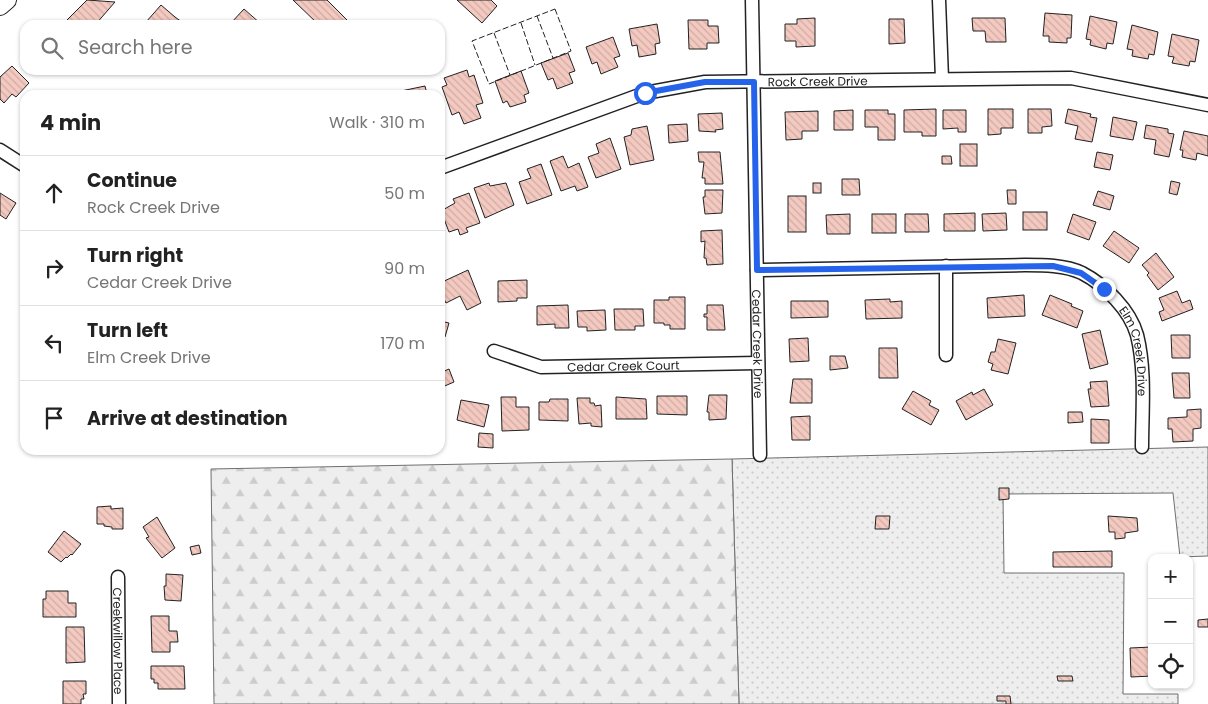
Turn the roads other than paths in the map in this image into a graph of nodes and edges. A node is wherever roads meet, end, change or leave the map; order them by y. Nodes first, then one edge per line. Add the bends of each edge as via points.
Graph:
1 (7, 0) edge
2 (752, 0) edge
3 (939, 0) edge
4 (0, 6) edge
5 (942, 79) junction
6 (754, 82) junction
7 (1208, 105) edge
8 (0, 150) edge
9 (20, 163) edge
10 (445, 167) edge
11 (946, 266) junction
12 (757, 270) junction
13 (494, 351) dead end
14 (946, 355) dead end
15 (758, 363) junction
16 (1142, 447) dead end
17 (760, 455) dead end
18 (118, 577) dead end
19 (119, 704) edge

1 - 4 main road
2 - 6 street, Cedar Creek Drive
3 - 5 street
5 - 6 street, Rock Creek Drive
5 - 7 street, Rock Creek Drive via 1071,78
6 - 10 street, Rock Creek Drive via 705,82 645,93
6 - 12 street, Cedar Creek Drive
8 - 9 street
11 - 12 street, Elm Creek Drive
11 - 14 street
11 - 16 street, Elm Creek Drive via 1053,266 1081,273 1104,289 1124,309 1136,334 1141,363
12 - 15 street, Cedar Creek Drive
13 - 15 street, Cedar Creek Court via 541,367
15 - 17 street, Cedar Creek Drive
18 - 19 street, Creekwillow Place

